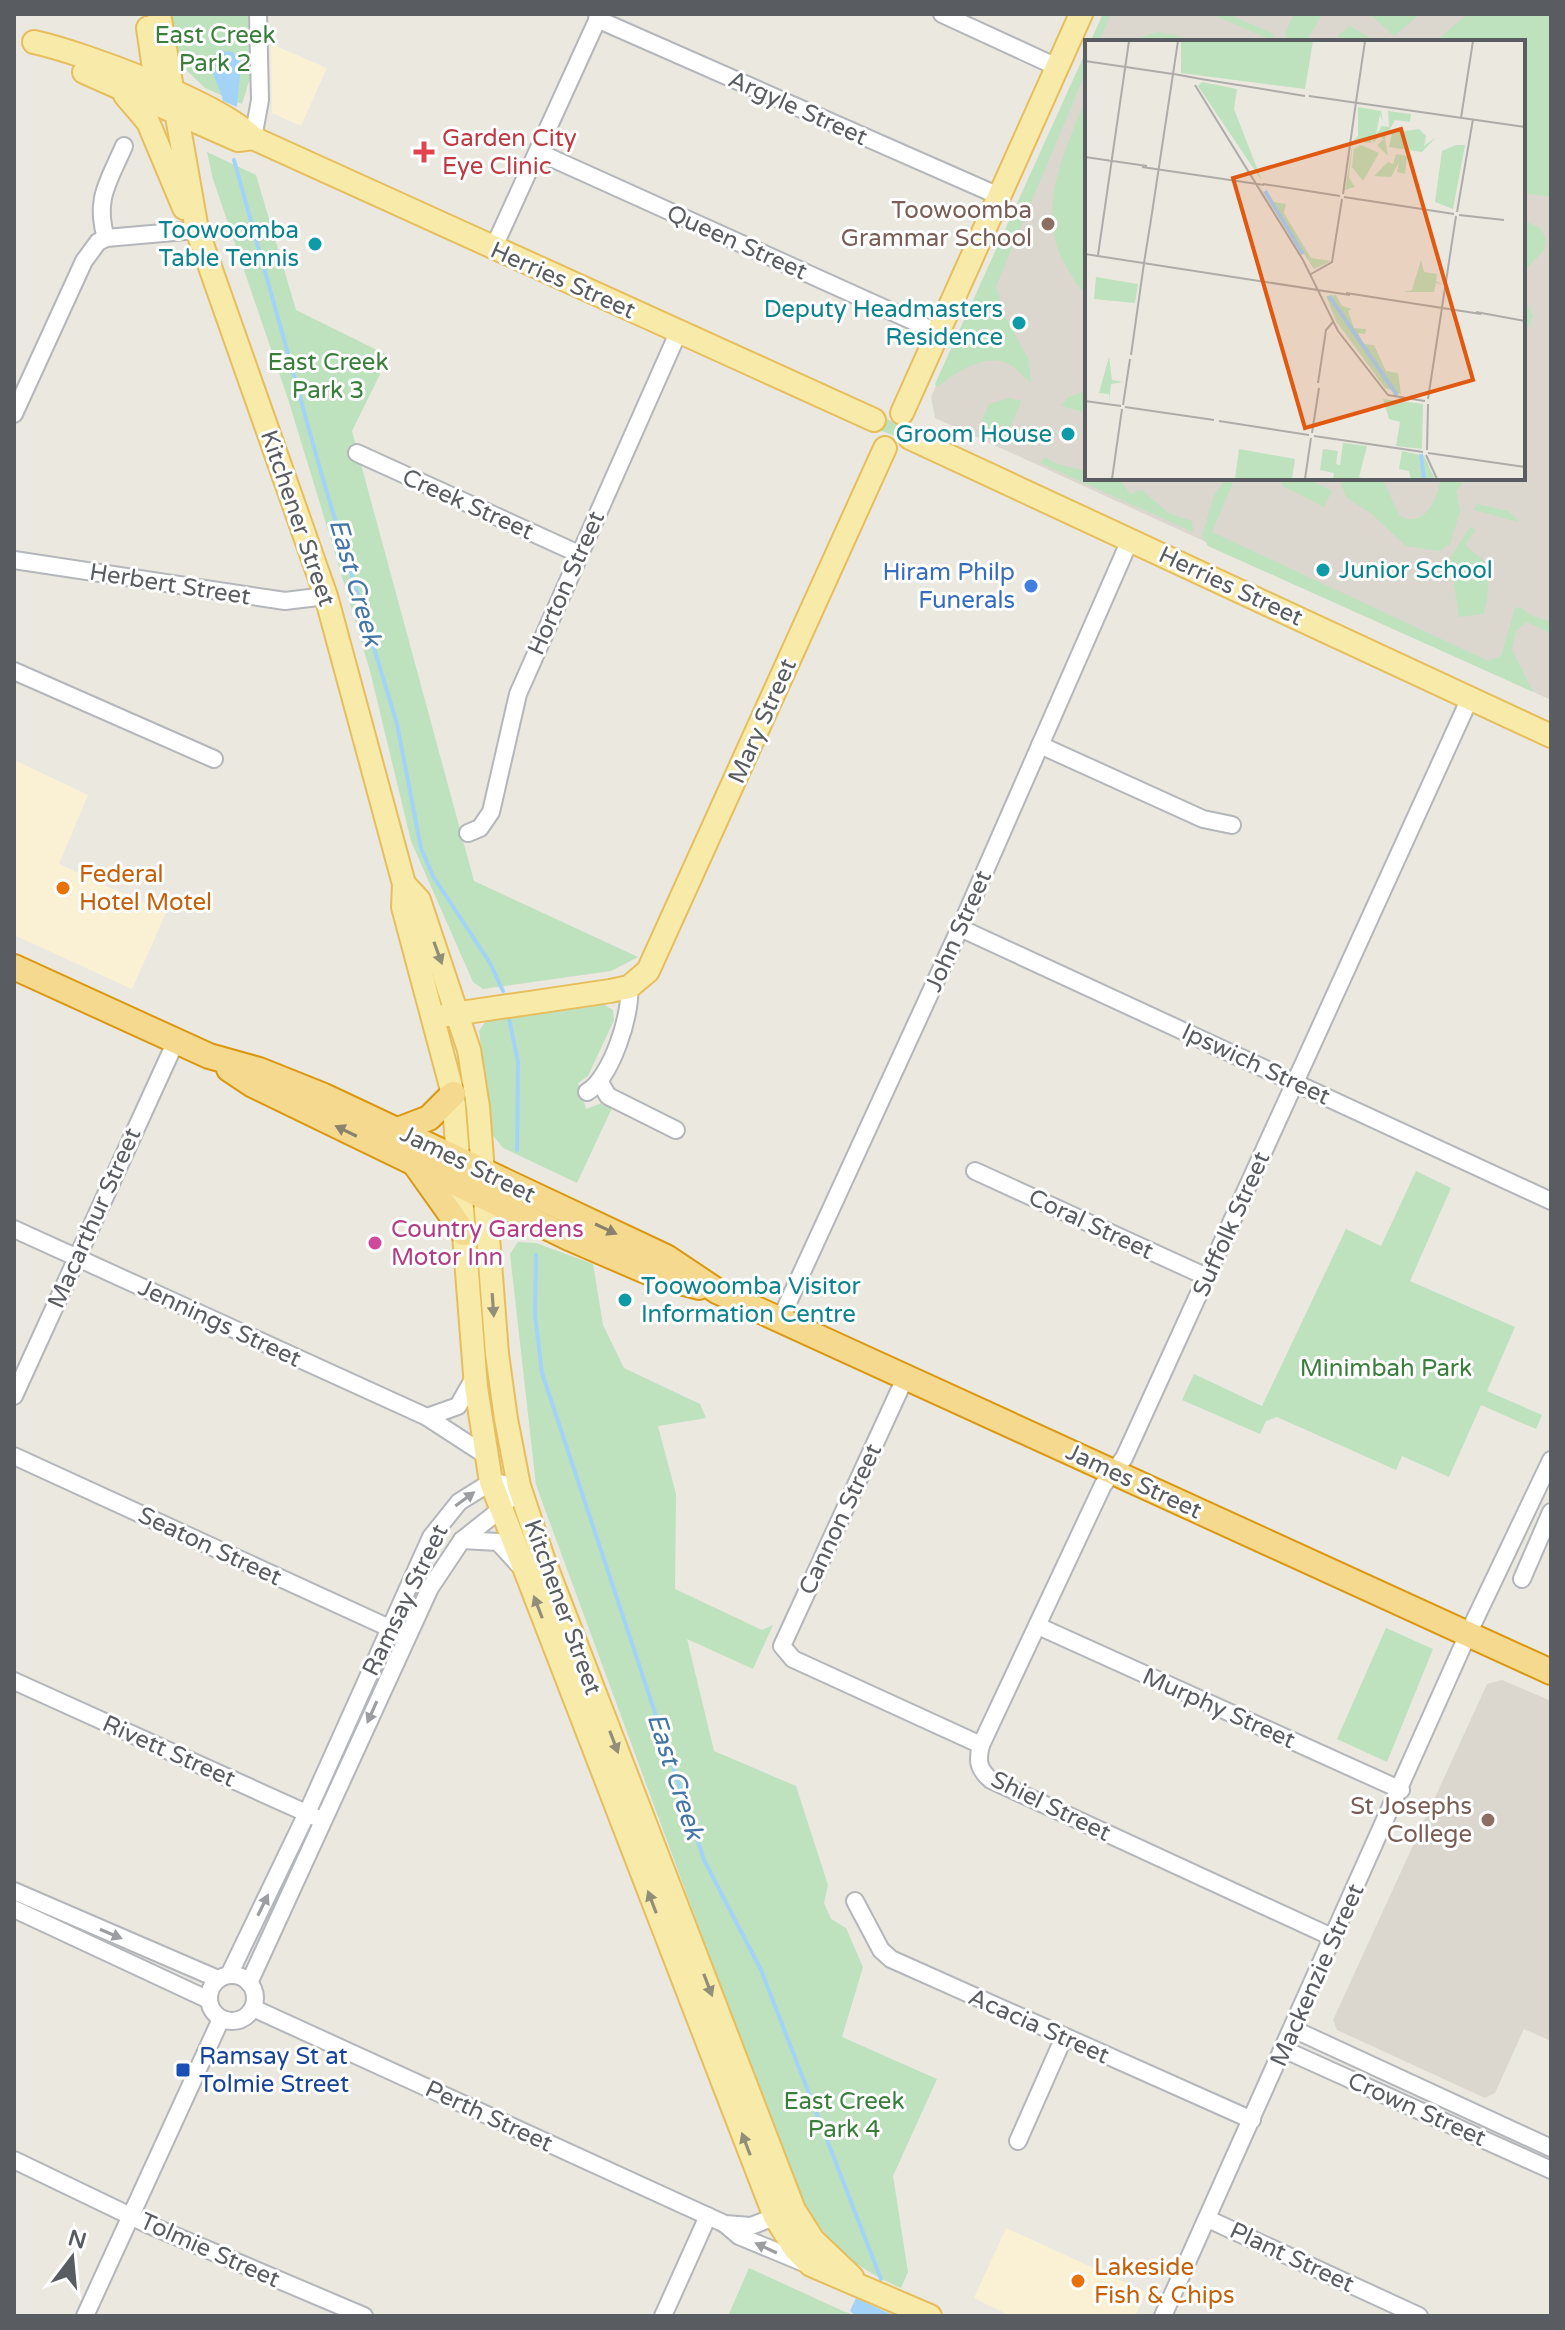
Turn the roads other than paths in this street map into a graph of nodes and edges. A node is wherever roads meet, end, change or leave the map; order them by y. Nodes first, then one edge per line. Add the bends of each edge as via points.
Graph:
1 (146, 14) edge
2 (159, 14) edge
3 (258, 14) edge
4 (942, 14) edge
5 (1081, 14) edge
6 (599, 17) edge
7 (24, 37) edge
8 (1057, 67) junction
9 (109, 82) junction
10 (166, 100) junction
11 (253, 138) junction
12 (124, 146) dead end
13 (538, 152) junction
14 (999, 196) junction
15 (179, 200) junction
16 (197, 230) junction
17 (106, 238) junction
18 (493, 249) junction
19 (937, 332) junction
20 (678, 333) junction
21 (902, 413) junction
22 (14, 414) edge
23 (874, 420) junction
24 (910, 438) junction
25 (885, 448) junction
26 (357, 453) dead end
27 (1130, 540) junction
28 (579, 554) junction
29 (14, 560) edge
30 (326, 596) junction
31 (14, 671) edge
32 (1470, 698) junction
33 (1551, 736) edge
34 (1040, 745) junction
35 (214, 759) dead end
36 (1232, 825) dead end
37 (468, 833) dead end
38 (404, 884) junction
39 (960, 928) junction
40 (14, 967) edge
41 (629, 987) junction
42 (459, 1012) junction
43 (435, 1019) junction
44 (176, 1041) junction
45 (209, 1056) junction
46 (1293, 1082) junction
47 (453, 1094) junction
48 (398, 1130) junction
49 (676, 1130) dead end
50 (459, 1159) junction
51 (416, 1165) junction
52 (975, 1171) dead end
53 (485, 1172) junction
54 (461, 1187) junction
55 (487, 1200) junction
56 (1551, 1201) edge
57 (14, 1229) edge
58 (464, 1233) junction
59 (76, 1257) junction
60 (1207, 1277) junction
61 (717, 1291) junction
62 (780, 1320) junction
63 (475, 1375) junction
64 (906, 1376) junction
65 (14, 1396) edge
66 (427, 1417) junction
67 (14, 1456) edge
68 (487, 1456) junction
69 (1551, 1460) edge
70 (1113, 1471) junction
71 (491, 1482) junction
72 (519, 1486) junction
73 (501, 1509) junction
74 (1551, 1512) edge
75 (462, 1540) junction
76 (524, 1572) junction
77 (1522, 1579) dead end
78 (1038, 1626) junction
79 (389, 1628) junction
80 (1468, 1634) junction
81 (407, 1635) junction
82 (793, 1659) joint
83 (1551, 1672) edge
84 (14, 1681) edge
85 (584, 1695) junction
86 (981, 1745) junction
87 (1401, 1790) junction
88 (307, 1813) junction
89 (324, 1821) junction
90 (14, 1891) edge
91 (855, 1901) dead end
92 (14, 1909) edge
93 (63, 1922) junction
94 (1334, 1938) junction
95 (223, 1977) junction
96 (249, 1983) junction
97 (209, 2000) junction
98 (253, 2008) junction
99 (221, 2019) junction
100 (1293, 2029) junction
101 (1064, 2037) junction
102 (1283, 2049) junction
103 (1252, 2120) junction
104 (1018, 2141) dead end
105 (1551, 2148) edge
106 (14, 2160) edge
107 (1551, 2170) edge
108 (784, 2214) junction
109 (131, 2216) junction
110 (708, 2216) junction
111 (1208, 2219) junction
112 (725, 2224) junction
113 (811, 2265) junction
114 (862, 2286) junction
115 (85, 2316) edge
116 (364, 2316) edge
117 (663, 2316) edge
118 (930, 2316) edge
119 (1163, 2316) edge
120 (1419, 2316) edge

1 - 10 main road, Kitchener Street
2 - 10 main road, Kitchener Street
3 - 11 street via 260,100
4 - 8 street
5 - 8 main road
6 - 13 street
6 - 14 street, Argyle Street
7 - 9 main road, Herries Street
7 - 10 main road, Herries Street via 66,49
8 - 14 main road
9 - 10 main road, Herries Street
9 - 15 main road via 148,122
10 - 11 main road, Herries Street via 239,124
10 - 15 main road, Kitchener Street
10 - 16 main road, Kitchener Street
11 - 18 main road, Herries Street
12 - 17 street via 101,198
13 - 18 street
13 - 19 street, Queen Street
14 - 19 main road
15 - 16 main road
16 - 17 street
16 - 30 main road, Kitchener Street
17 - 22 street via 84,261
18 - 20 main road, Herries Street
19 - 21 main road
20 - 23 main road, Herries Street
20 - 28 street, Horton Street
21 - 23 main road via 887,410
21 - 24 main road via 910,421
23 - 25 main road via 873,434
24 - 25 main road via 897,449
24 - 27 main road, Herries Street
25 - 41 main road, Mary Street via 659,949 648,971
26 - 28 street, Creek Street
27 - 32 main road, Herries Street
27 - 34 street, John Street
28 - 37 street, Horton Street via 518,694 491,812 480,828
29 - 30 street, Herbert Street via 285,601
30 - 38 main road, Kitchener Street
31 - 35 street
32 - 33 main road, Herries Street
32 - 46 street, Suffolk Street
34 - 36 street via 1203,819
34 - 39 street, John Street
38 -> 42 main road, Kitchener Street via 419,900
38 - 43 main road, Kitchener Street via 403,907
39 - 46 street, Ipswich Street
39 - 62 street, John Street
40 - 44 highway, James Street
41 - 42 main road
41 - 49 street via 631,1005 594,1088
42 - 43 main road
42 - 53 main road, Kitchener Street via 473,1067
43 - 47 main road, Kitchener Street
44 - 45 highway, James Street
44 - 59 street, Macarthur Street
45 - 48 highway, James Street via 259,1070
51 -> 45 highway, James Street via 253,1085
46 - 56 street, Ipswich Street
46 - 60 street, Suffolk Street
47 - 48 highway via 429,1118
47 - 50 main road, Kitchener Street
48 - 50 highway, James Street
50 - 53 highway, James Street
50 - 54 main road, Kitchener Street
51 - 54 highway, James Street
51 - 58 highway
52 - 60 street, Coral Street
53 - 55 main road, Kitchener Street
53 -> 61 highway, James Street via 666,1257
54 - 55 highway, James Street
54 - 58 main road, Kitchener Street
55 - 61 highway, James Street via 657,1276
55 -> 72 main road, Kitchener Street via 497,1354
57 - 59 street, Jennings Street
58 - 63 main road, Kitchener Street
59 - 65 street, Macarthur Street
59 - 66 street, Jennings Street
60 - 70 street, Suffolk Street via 1124,1458
61 - 62 highway, James Street
62 - 64 highway, James Street
63 - 66 street via 458,1406
63 - 68 main road, Kitchener Street
64 - 70 highway, James Street
64 - 82 street, Cannon Street via 782,1646
66 - 68 street, Jennings Street
67 - 79 street, Seaton Street
68 - 71 main road, Kitchener Street
69 - 80 street, Mackenzie Street
70 - 78 street, Suffolk Street
70 - 80 highway, James Street
71 - 72 street
71 - 73 main road, Kitchener Street
79 -> 71 street, Ramsay Street via 431,1537 459,1502
72 - 73 street, Ramsay Street
72 - 85 main road, Kitchener Street
73 - 75 street, Ramsay Street
73 - 76 main road, Kitchener Street
74 - 77 street
75 - 76 street via 498,1542
75 - 81 street, Ramsay Street
85 -> 76 main road, Kitchener Street
78 - 86 street, Suffolk Street
78 - 87 street, Murphy Street
79 - 81 street, Seaton Street
79 - 88 street, Ramsay Street
80 - 83 highway, James Street
80 - 87 street, Mackenzie Street
81 -> 89 street, Ramsay Street
82 - 86 street, Shiel Street
84 - 88 street, Rivett Street
85 - 108 main road, Kitchener Street
86 - 94 street, Shiel Street via 977,1760 991,1780
87 - 94 street, Mackenzie Street
88 - 89 street, Rivett Street
95 -> 88 street, Ramsay Street
89 - 96 street, Ramsay Street
90 - 93 street
91 - 101 street, Acacia Street via 891,1959
92 - 93 street
93 -> 95 street
93 - 97 street
94 - 100 street, Mackenzie Street
95 - 96 street
95 - 97 street via 211,1988
96 - 98 street
97 - 99 street
98 - 99 street via 237,2021
98 - 110 street, Perth Street
99 - 109 street
100 - 102 street, Mackenzie Street
100 - 105 street, Crown Street
101 - 103 street, Acacia Street
101 - 104 street
102 - 103 street, Mackenzie Street
102 - 107 street, Crown Street
103 - 111 street, Mackenzie Street
106 - 109 street, Tolmie Street
108 - 112 street, Perth Street via 751,2226
108 - 113 main road, Kitchener Street via 795,2249
108 - 114 main road, Kitchener Street
109 - 115 street
109 - 116 street, Tolmie Street
110 - 112 street, Perth Street
110 - 117 street
111 - 119 street, Mackenzie Street
111 - 120 street, Plant Street
113 -> 112 street, Perth Street via 739,2236
113 - 114 main road, Perth Street
114 - 118 main road, Perth Street

